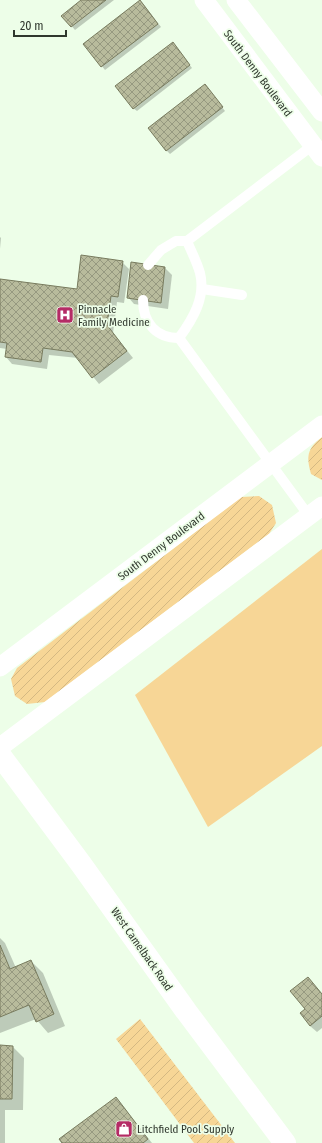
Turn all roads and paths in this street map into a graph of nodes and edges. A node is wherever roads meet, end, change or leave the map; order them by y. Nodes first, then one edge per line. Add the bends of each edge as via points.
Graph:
1 (204, 0) edge
2 (236, 0) edge
3 (322, 112) edge
4 (319, 147) edge
5 (187, 241) junction
6 (148, 265) dead end
7 (202, 290) junction
8 (242, 295) dead end
9 (143, 300) dead end
10 (179, 338) junction
11 (322, 425) edge
12 (271, 464) junction
13 (316, 511) edge
14 (0, 667) edge
15 (0, 747) edge
16 (0, 755) edge
17 (285, 1143) edge

1 - 4 street, South Denny Boulevard
2 - 3 street
4 - 5 lane
5 - 6 lane via 176,241 161,250
5 - 7 lane via 200,272
7 - 8 lane
7 - 10 lane via 196,312
9 - 10 lane via 143,311 155,331 167,338
10 - 12 lane
11 - 12 street, South Denny Boulevard
12 - 13 lane
12 - 14 street, South Denny Boulevard
13 - 15 street
16 - 17 main road, West Camelback Road

